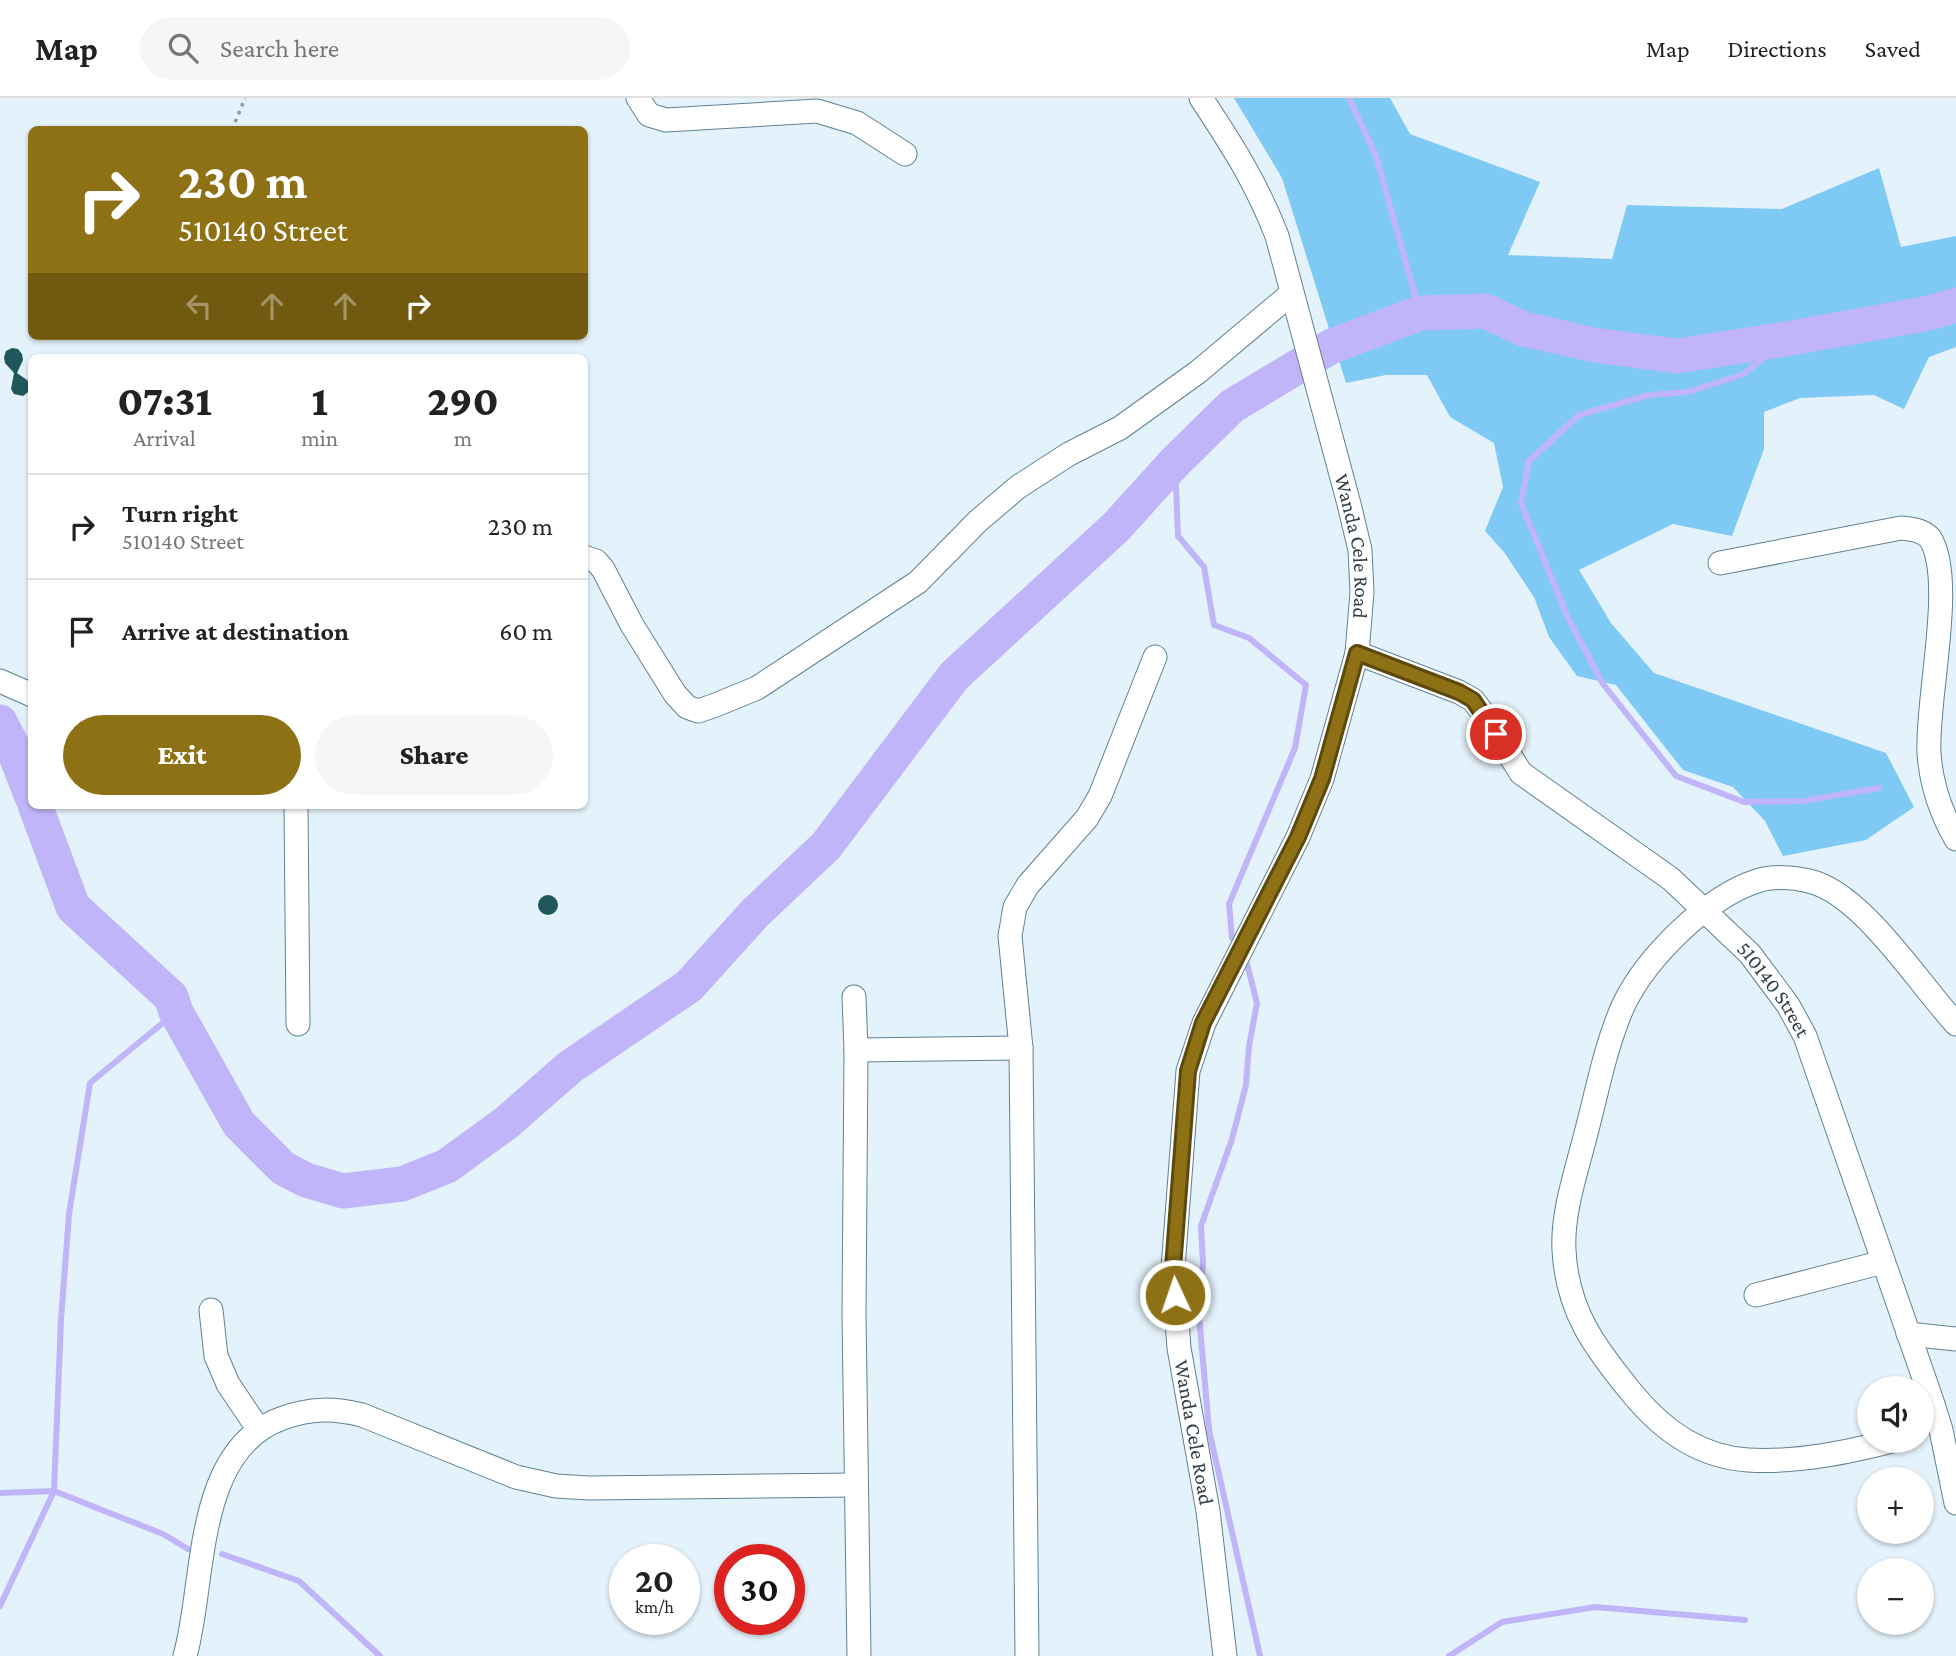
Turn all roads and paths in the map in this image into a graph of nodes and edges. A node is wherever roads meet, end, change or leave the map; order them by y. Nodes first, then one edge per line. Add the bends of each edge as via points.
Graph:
1 (245, 98) edge
2 (638, 98) edge
3 (1201, 98) edge
4 (234, 126) edge
5 (905, 154) dead end
6 (1292, 293) junction
7 (588, 558) edge
8 (1720, 563) dead end
9 (1357, 653) junction
10 (1154, 657) dead end
11 (0, 681) edge
12 (28, 693) edge
13 (296, 809) edge
14 (1956, 839) edge
15 (1705, 909) junction
16 (854, 997) dead end
17 (298, 1024) dead end
18 (1956, 1024) edge
19 (1021, 1048) junction
20 (856, 1050) junction
21 (1883, 1262) junction
22 (1756, 1296) dead end
23 (211, 1310) dead end
24 (1908, 1334) junction
25 (1956, 1339) edge
26 (1918, 1376) edge
27 (259, 1430) junction
28 (1934, 1441) edge
29 (1857, 1450) edge
30 (855, 1485) junction
31 (1956, 1503) edge
32 (185, 1656) edge
33 (859, 1656) edge
34 (1027, 1656) edge
35 (1226, 1656) edge

1 - 4 path
2 - 5 street via 649,115 666,120 817,111 857,123
3 - 6 street, Wanda Cele Road via 1260,193
6 - 7 street via 1198,372 1120,428 1018,487 918,582 757,688 713,706 698,711 675,694 603,569
6 - 9 street, Wanda Cele Road via 1360,550
8 - 14 street via 1901,528 1930,538 1947,579 1947,612 1929,752 1936,790
9 - 15 street, 510140 Street via 1473,700 1521,773 1671,879
9 - 35 street, Wanda Cele Road via 1322,779 1298,837 1203,1023 1188,1071 1173,1268 1179,1348 1208,1511
10 - 19 street via 1100,796 1015,907 1010,936
11 - 12 street
13 - 17 street
15 - 18 street via 1759,880 1811,881 1844,898 1880,933
15 - 21 street, 510140 Street via 1750,954 1788,1004 1805,1037
15 - 29 street via 1645,970 1612,1036 1569,1200 1563,1249 1569,1290 1582,1326 1612,1369 1675,1437 1746,1460
16 - 20 street
19 - 20 street
19 - 34 street
20 - 30 street
21 - 22 street
21 - 24 street, 510140 Street
23 - 27 street via 218,1363
24 - 25 street
24 - 26 street, 510140 Street
27 - 30 street via 299,1412 337,1409 418,1436 516,1477 556,1486
27 - 32 street via 234,1457 217,1487
28 - 31 street, 510140 Street
30 - 33 street

